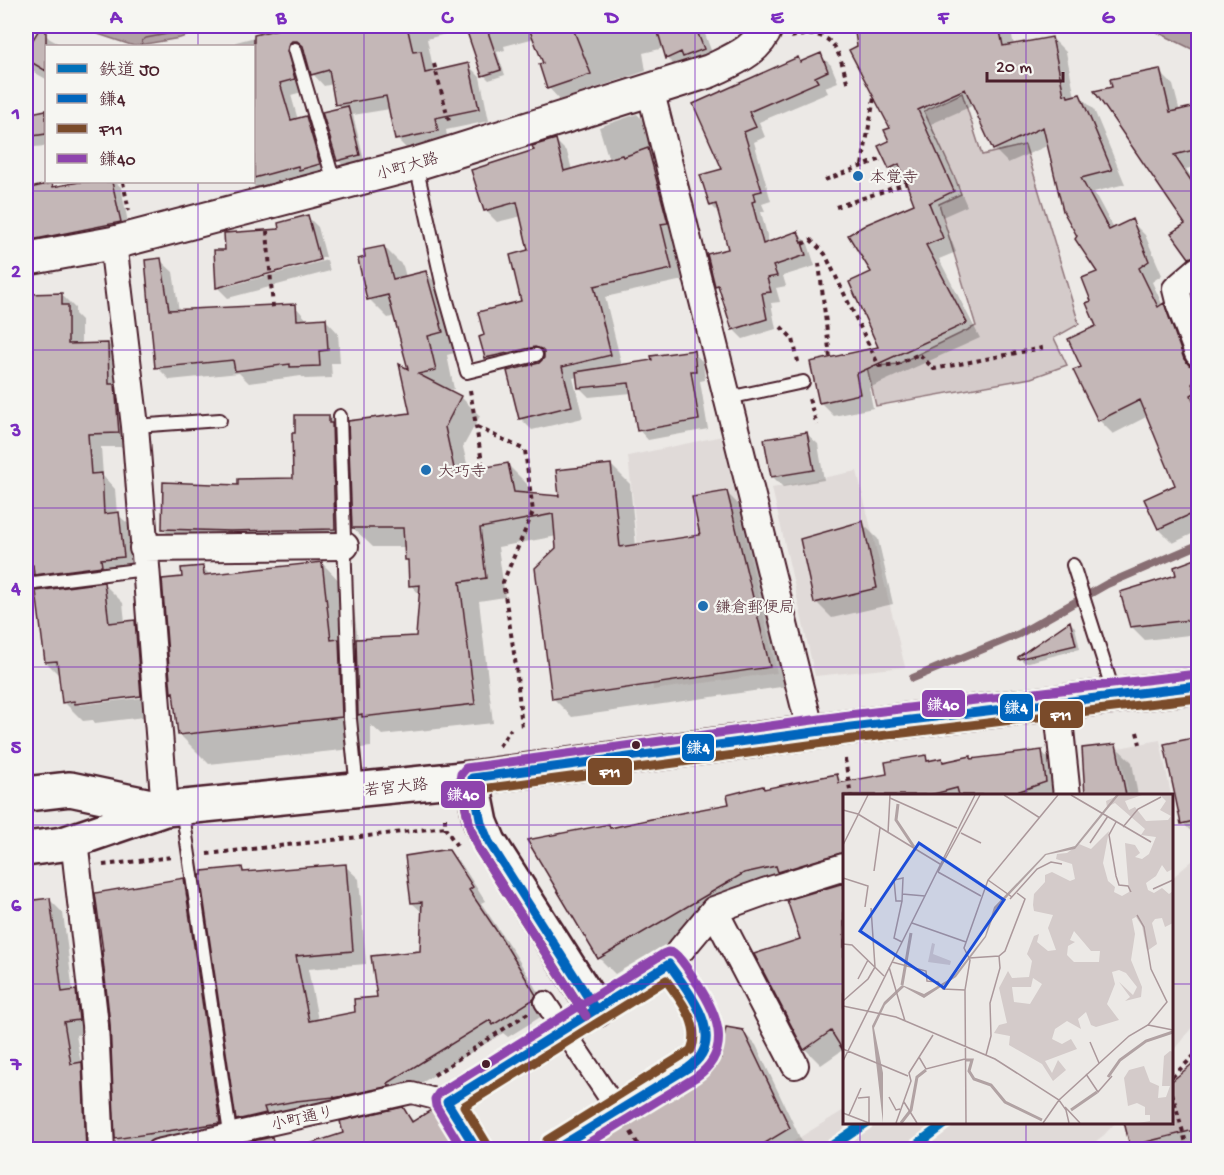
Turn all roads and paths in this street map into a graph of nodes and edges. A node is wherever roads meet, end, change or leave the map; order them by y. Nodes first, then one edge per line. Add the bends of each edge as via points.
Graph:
1 (761, 35) edge
2 (295, 49) dead end
3 (434, 64) dead end
4 (848, 85) dead end
5 (650, 89) junction
6 (874, 98) dead end
7 (457, 151) junction
8 (884, 158) dead end
9 (416, 164) junction
10 (862, 165) junction
11 (825, 180) dead end
12 (909, 183) dead end
13 (335, 185) junction
14 (265, 204) junction
15 (836, 207) dead end
16 (113, 243) junction
17 (802, 244) dead end
18 (26, 259) edge
19 (819, 263) dead end
20 (1198, 270) edge
21 (273, 308) dead end
22 (1047, 347) dead end
23 (1198, 353) edge
24 (536, 355) dead end
25 (830, 358) dead end
26 (467, 372) junction
27 (803, 382) dead end
28 (728, 398) junction
29 (340, 416) dead end
30 (220, 420) dead end
31 (135, 426) junction
32 (477, 427) junction
33 (483, 468) dead end
34 (345, 546) junction
35 (144, 558) junction
36 (1073, 565) dead end
37 (26, 584) edge
38 (1198, 686) edge
39 (1114, 695) junction
40 (1057, 701) junction
41 (522, 728) dead end
42 (511, 729) dead end
43 (811, 732) junction
44 (1137, 732) dead end
45 (1140, 744) dead end
46 (495, 751) dead end
47 (845, 759) dead end
48 (472, 778) junction
49 (75, 790) junction
50 (358, 790) junction
51 (26, 794) edge
52 (851, 794) edge
53 (1067, 794) edge
54 (174, 808) junction
55 (445, 818) dead end
56 (454, 827) dead end
57 (445, 828) junction
58 (458, 847) dead end
59 (26, 849) edge
60 (78, 849) junction
61 (190, 856) junction
62 (843, 867) edge
63 (714, 910) junction
64 (669, 964) junction
65 (545, 1002) joint
66 (596, 1010) junction
67 (565, 1030) junction
68 (1198, 1052) edge
69 (795, 1065) dead end
70 (1173, 1076) edge
71 (412, 1093) junction
72 (1173, 1097) edge
73 (447, 1101) junction
74 (618, 1111) junction
75 (230, 1133) junction
76 (101, 1149) edge
77 (157, 1149) edge
78 (477, 1149) edge
79 (553, 1149) edge
80 (1188, 1149) edge

1 - 4 path via 815,34 829,39 840,57
1 - 5 street, 小町大路 via 744,54 710,71
2 - 13 lane
3 - 7 path
5 - 7 street, 小町大路
5 - 28 street
6 - 10 path
7 - 9 street, 小町大路
8 - 10 path
9 - 13 street, 小町大路
9 - 26 lane via 443,287
10 - 11 path
12 - 15 path
13 - 14 street, 小町大路
14 - 16 street, 小町大路
14 - 21 path
16 - 18 street, 小町大路
16 - 31 street
17 - 22 path via 811,240 825,254 879,366 897,364 919,354 934,369
19 - 25 path
20 - 23 street via 1176,289
24 - 26 lane
26 - 32 path
27 - 28 lane
28 - 43 street
29 - 34 lane
30 - 31 lane
31 - 35 street
32 - 33 path
32 - 41 path via 525,450 532,512 503,582
34 - 35 street
34 - 50 lane via 350,719
35 - 37 lane
35 - 54 street
36 - 39 lane
38 - 39 main road, 若宮大路
39 - 40 main road, 若宮大路
40 - 43 main road, 若宮大路
40 - 53 street
42 - 46 path
43 - 48 main road, 若宮大路
44 - 45 path
47 - 52 path
48 - 50 main road, 若宮大路
48 - 66 main road via 489,842
49 - 51 main road, 若宮大路
49 - 54 main road, 若宮大路
49 - 60 main road via 83,795 88,809 88,828
50 - 54 main road, 若宮大路
54 - 60 main road, 若宮大路
54 - 61 lane
55 - 57 path
56 - 57 path
57 - 58 path
57 - 61 path
59 - 60 main road, 若宮大路 via 63,844
60 - 61 path via 128,861
60 - 76 street via 95,1025
61 - 75 lane
62 - 63 street
63 - 64 street
63 - 69 street
64 - 66 street
64 - 74 street via 705,1019 705,1047 700,1058 686,1069
65 - 67 street
65 - 71 path
66 - 67 street
67 - 73 street
67 - 74 street
68 - 70 path
71 - 73 street, 小町通り
71 - 75 street, 小町通り
72 - 80 path
73 - 78 street
74 - 79 street
75 - 77 street, 小町通り

